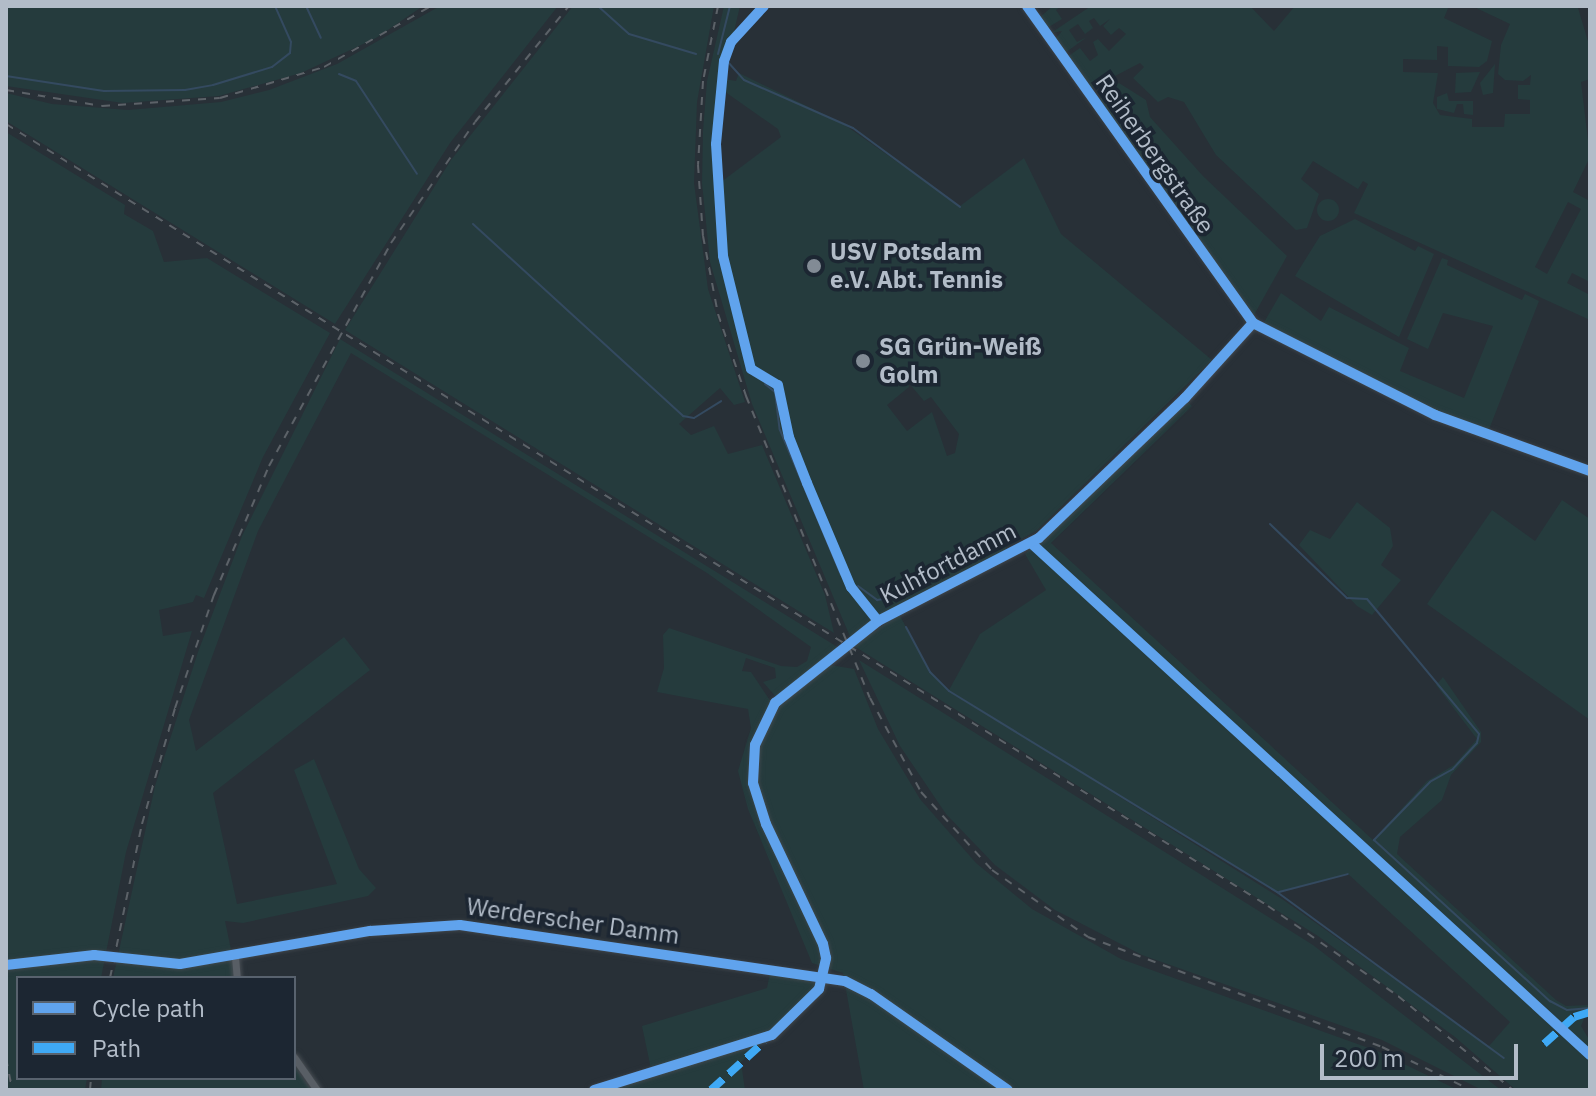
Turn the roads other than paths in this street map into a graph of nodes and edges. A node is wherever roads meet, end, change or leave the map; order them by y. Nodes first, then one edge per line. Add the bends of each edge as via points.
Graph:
1 (1027, 6) edge
2 (1253, 323) junction
3 (1590, 471) edge
4 (235, 957) junction
5 (6, 965) edge
6 (237, 976) edge
7 (822, 976) junction
8 (296, 1060) edge
9 (317, 1090) edge
10 (594, 1090) edge
11 (1008, 1090) edge

1 - 2 street, Reiherbergstraße
2 - 3 street via 1435,415
2 - 7 street, Kuhfortdamm via 1185,398 1039,538 878,621 772,708 755,745 753,783 766,824 823,944
4 - 5 street, Werderscher Damm via 180,964 94,955
4 - 6 street
4 - 7 street, Werderscher Damm via 370,931 460,925
7 - 10 street via 811,1000 772,1035
7 - 11 street, Werderscher Damm via 871,994
8 - 9 street

